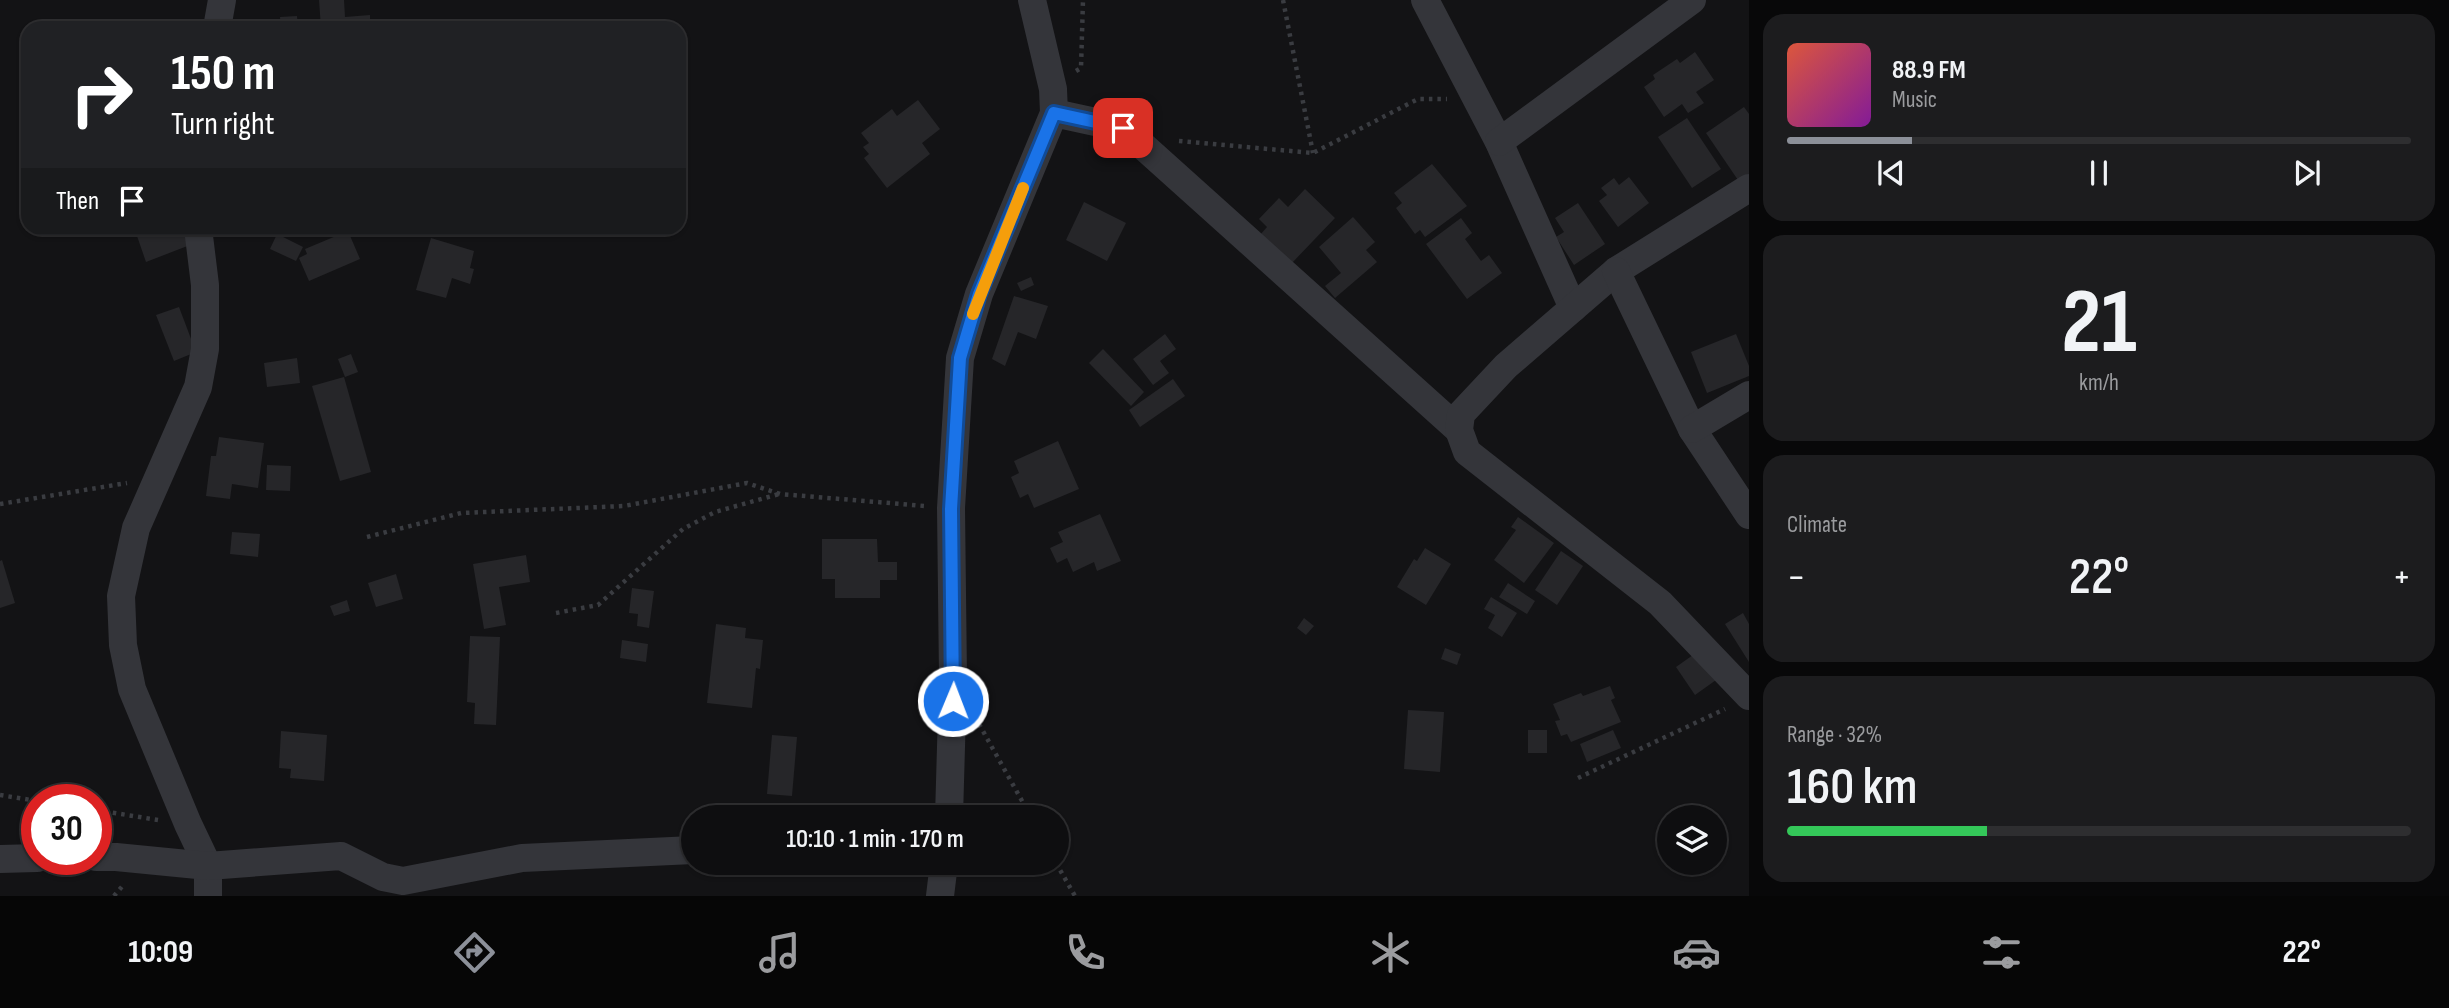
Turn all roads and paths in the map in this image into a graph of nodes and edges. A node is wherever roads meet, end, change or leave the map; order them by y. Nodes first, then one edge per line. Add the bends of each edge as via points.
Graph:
1 (222, 0) edge
2 (1032, 0) edge
3 (1083, 0) edge
4 (1283, 0) edge
5 (1425, 0) edge
6 (1692, 0) edge
7 (218, 21) edge
8 (1476, 99) junction
9 (1053, 101) junction
10 (1175, 141) dead end
11 (1499, 142) junction
12 (1313, 153) junction
13 (1749, 188) edge
14 (199, 235) edge
15 (1616, 271) junction
16 (1573, 308) junction
17 (1749, 395) edge
18 (1692, 429) junction
19 (1459, 430) junction
20 (157, 478) junction
21 (780, 494) junction
22 (0, 505) edge
23 (951, 509) junction
24 (1749, 515) edge
25 (368, 537) dead end
26 (556, 613) dead end
27 (953, 677) junction
28 (1738, 702) edge
29 (1578, 778) dead end
30 (0, 795) edge
31 (21, 798) edge
32 (949, 805) edge
33 (1024, 805) edge
34 (112, 812) edge
35 (188, 824) junction
36 (681, 851) edge
37 (112, 857) edge
38 (21, 858) edge
39 (0, 859) edge
40 (208, 866) junction
41 (943, 875) edge
42 (1063, 875) edge
43 (208, 896) edge
44 (940, 896) edge
45 (1075, 896) edge

1 - 7 street
2 - 9 street
3 - 9 path via 1081,68
4 - 12 path
5 - 8 street
6 - 11 street
8 - 11 street
8 - 12 path via 1418,99
9 - 19 street via 1123,128
9 - 23 street via 979,294 960,358
10 - 12 path
11 - 16 street
13 - 15 street
14 - 20 street via 205,349 198,387
15 - 16 street
15 - 18 street
16 - 19 street via 1506,366 1461,414
17 - 18 street
18 - 24 street
19 - 28 street via 1467,452 1660,603
20 - 22 path
20 - 35 street via 136,528 121,596 123,645 132,689
21 - 23 path
21 - 25 path via 747,483 624,506 461,513
21 - 26 path via 715,512 683,529 598,605
23 - 27 street
27 - 32 street
27 - 33 path
28 - 29 path
30 - 31 path
34 - 35 path
35 - 40 street
36 - 40 street via 522,858 403,881 383,877 341,856
37 - 40 street
38 - 39 street
40 - 43 street
41 - 44 street
42 - 45 path

